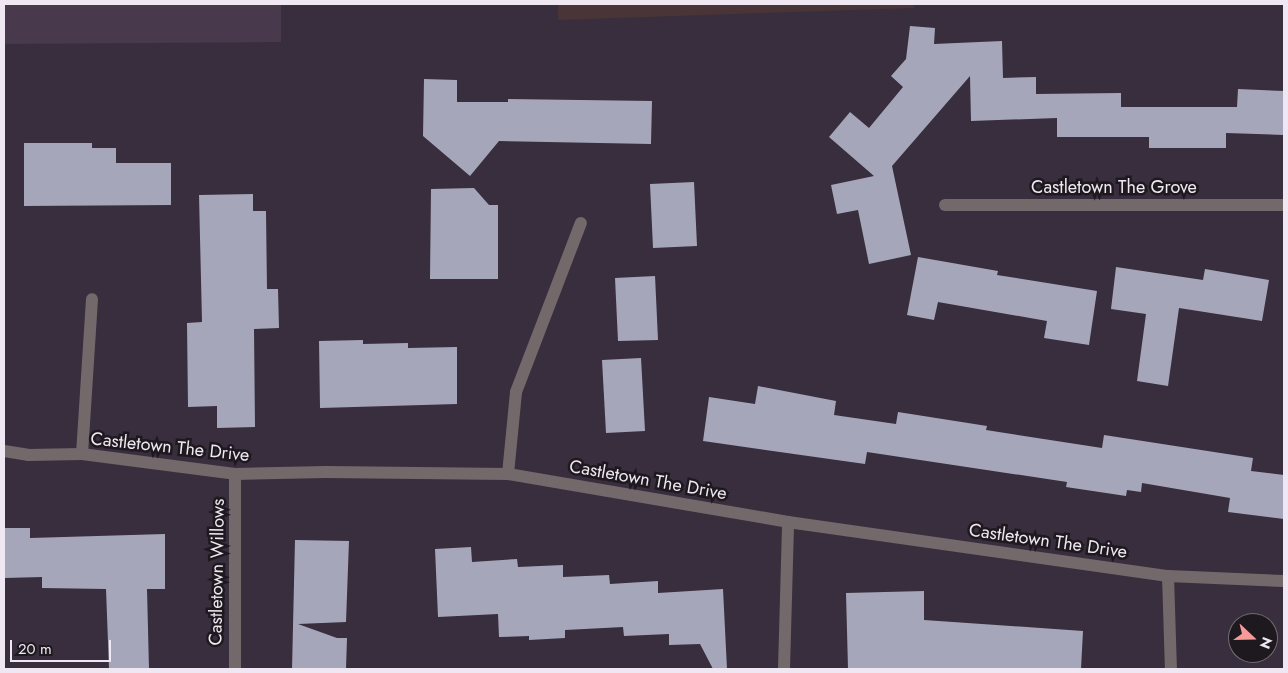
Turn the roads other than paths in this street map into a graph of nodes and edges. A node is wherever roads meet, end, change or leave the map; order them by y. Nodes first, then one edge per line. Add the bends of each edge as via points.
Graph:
1 (945, 204) dead end
2 (1284, 205) edge
3 (581, 223) dead end
4 (92, 299) dead end
5 (4, 451) edge
6 (82, 454) junction
7 (236, 474) junction
8 (508, 474) junction
9 (788, 522) junction
10 (1168, 576) junction
11 (1284, 581) edge
12 (235, 669) edge
13 (784, 669) edge
14 (1171, 669) edge

1 - 2 street, Castletown The Grove
3 - 8 street via 516,392
4 - 6 street
5 - 6 street, Castletown The Drive via 28,455
6 - 7 street, Castletown The Drive
7 - 8 street, Castletown The Drive
7 - 12 street, Castletown Willows
8 - 9 street, Castletown The Drive
9 - 10 street, Castletown The Drive
9 - 13 street
10 - 11 street, Castletown The Drive
10 - 14 street

